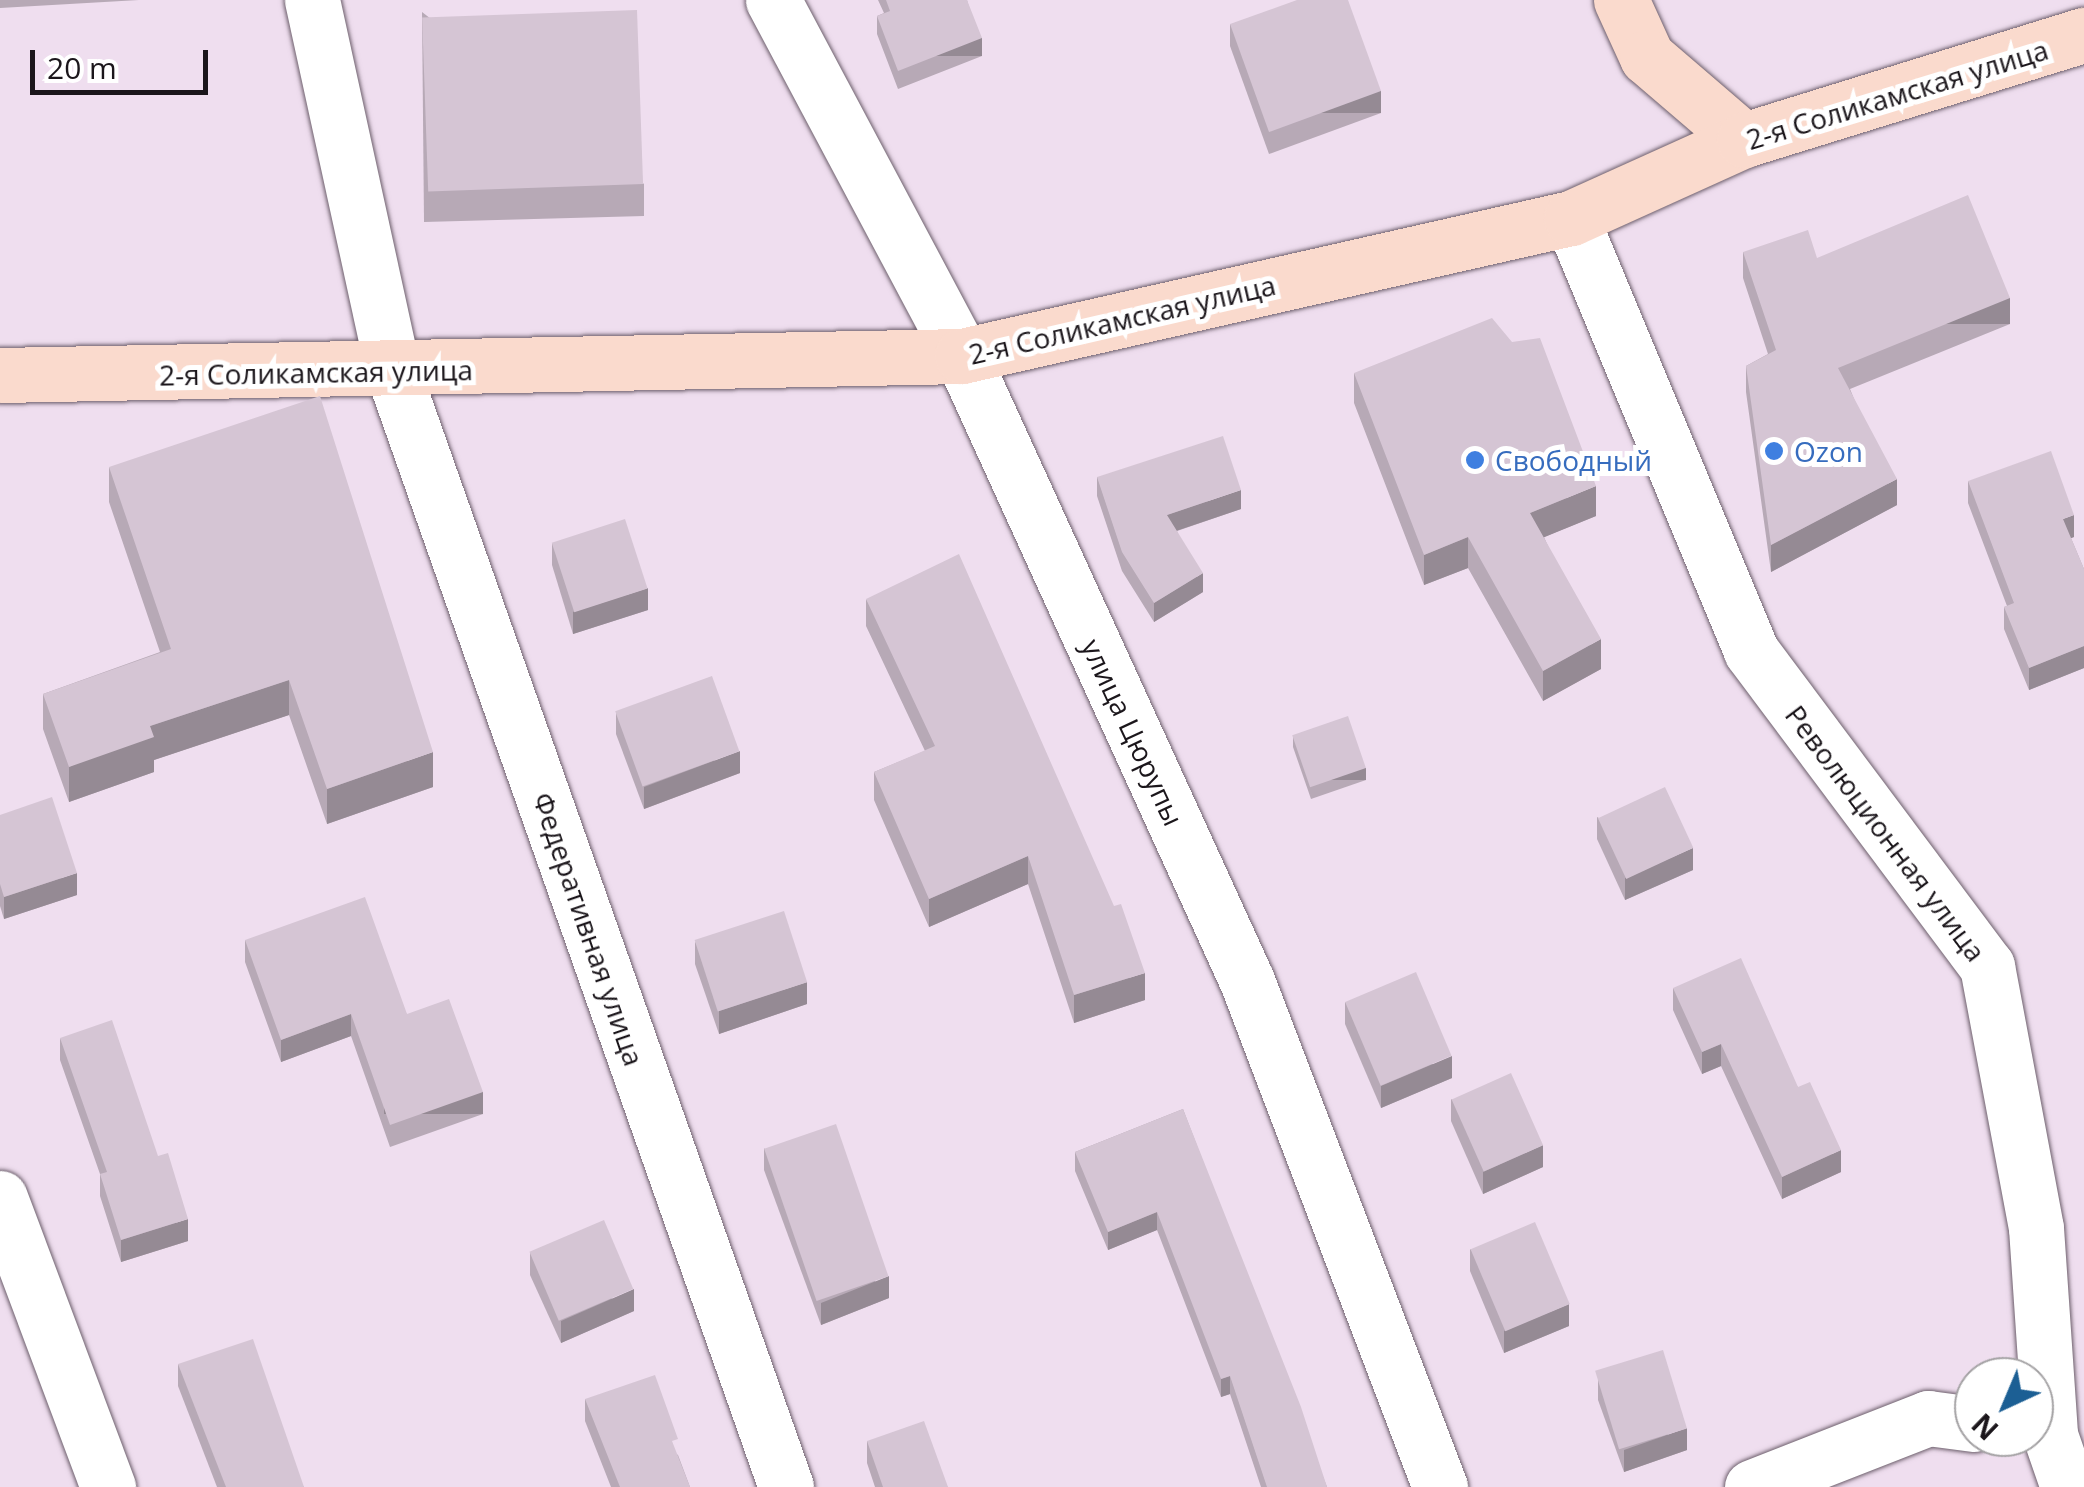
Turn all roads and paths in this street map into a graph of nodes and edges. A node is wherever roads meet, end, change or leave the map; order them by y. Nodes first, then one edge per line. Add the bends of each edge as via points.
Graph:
1 (312, 0) edge
2 (773, 0) edge
3 (1621, 0) edge
4 (2084, 36) edge
5 (1744, 140) junction
6 (1571, 218) junction
7 (962, 356) junction
8 (393, 372) junction
9 (0, 375) edge
10 (0, 1198) edge
11 (1954, 1421) edge
12 (2056, 1430) edge
13 (108, 1487) edge
14 (786, 1487) edge
15 (1440, 1487) edge
16 (1752, 1487) edge
17 (2068, 1487) edge

1 - 8 street, Федеративная улица
2 - 7 street, улица Цюрупы
3 - 5 main road via 1647,57
4 - 5 main road, 2-я Соликамская улица
5 - 6 main road, 2-я Соликамская улица
6 - 7 main road, 2-я Соликамская улица
6 - 12 street, Революционная улица via 1751,651 1987,966 2036,1228
7 - 8 main road, 2-я Соликамская улица
7 - 15 street, улица Цюрупы via 1247,981
8 - 9 main road, 2-я Соликамская улица
8 - 14 street, Федеративная улица
10 - 13 street
11 - 16 street via 1928,1418
12 - 17 street, Революционная улица

